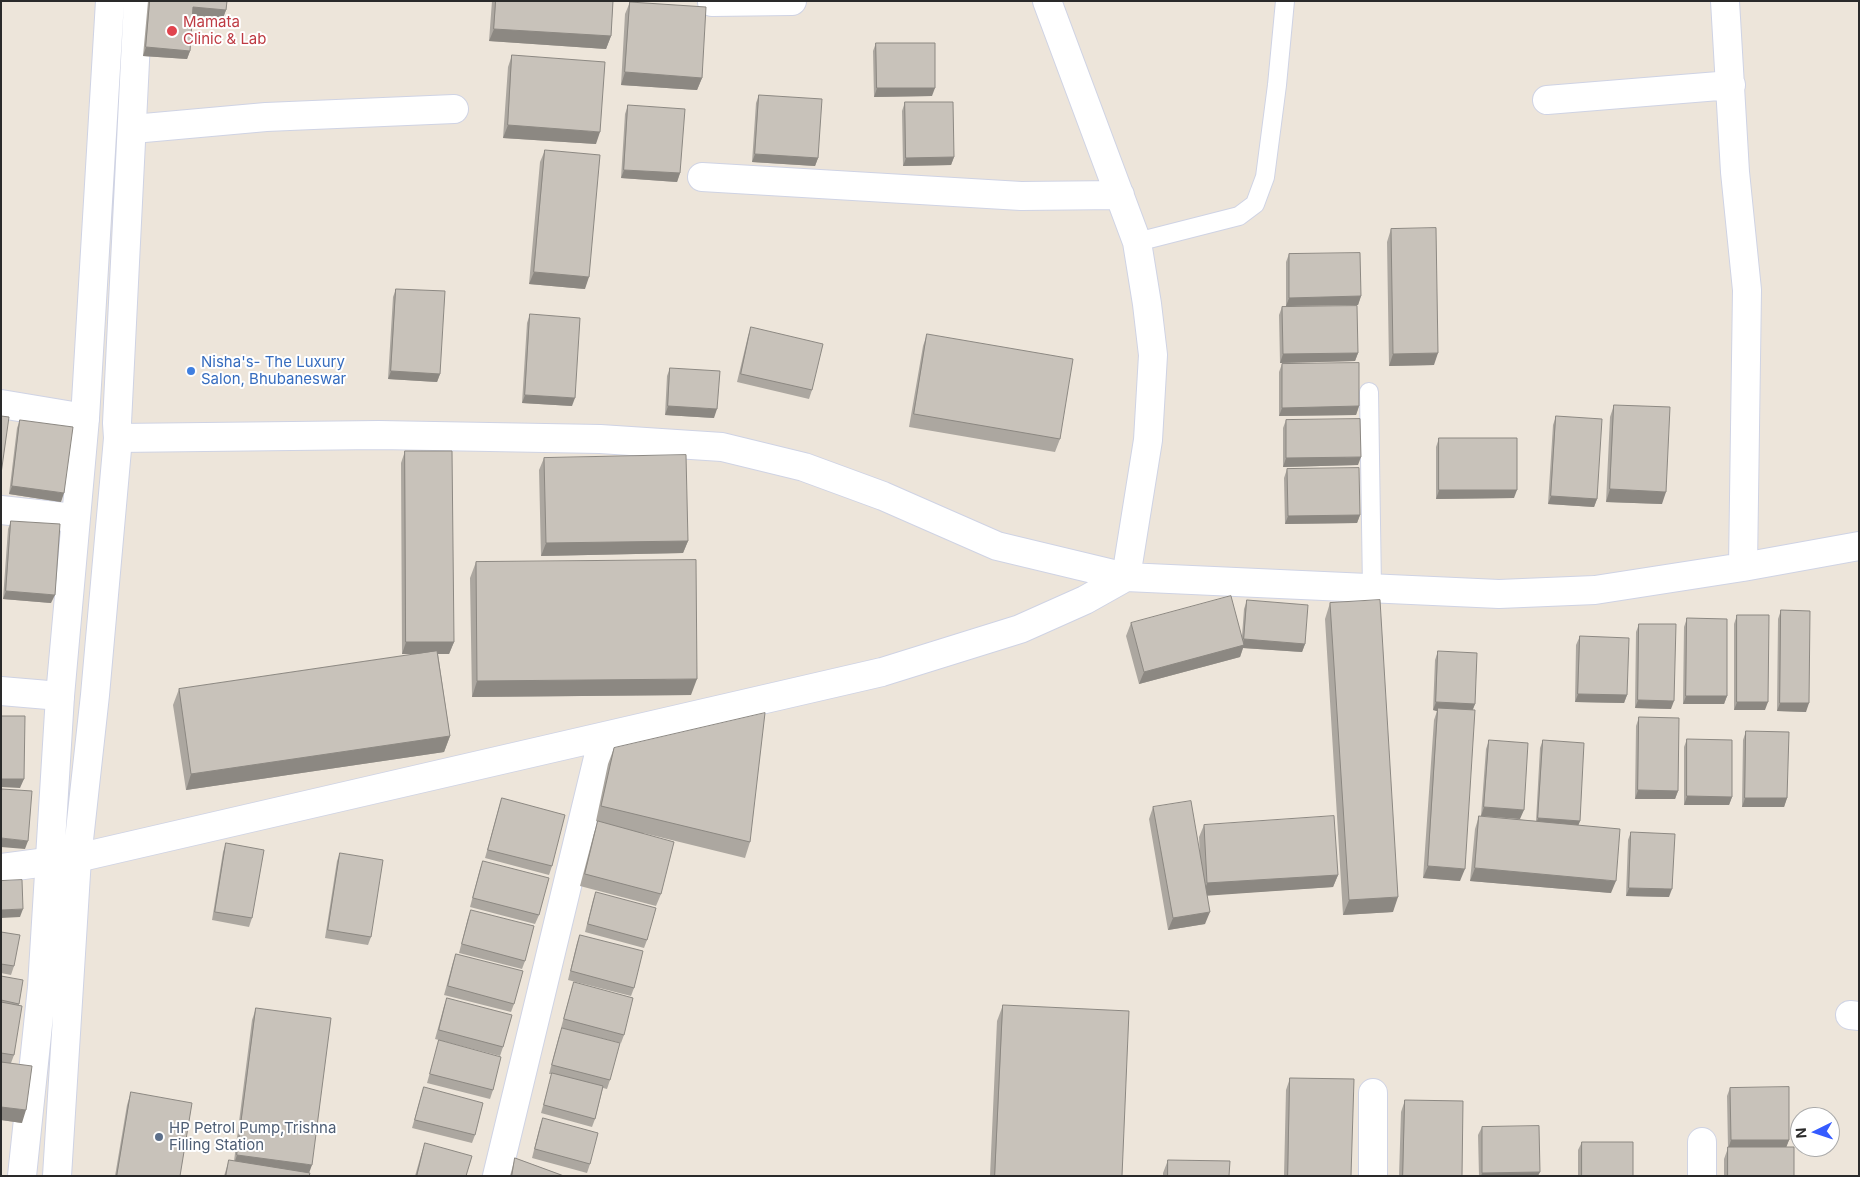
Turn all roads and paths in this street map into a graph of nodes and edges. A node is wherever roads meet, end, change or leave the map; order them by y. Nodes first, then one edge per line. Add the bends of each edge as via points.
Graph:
1 (110, 1) edge
2 (138, 1) edge
3 (792, 1) edge
4 (1047, 1) edge
5 (1285, 1) edge
6 (1726, 1) edge
7 (712, 2) edge
8 (1731, 85) junction
9 (1547, 100) dead end
10 (454, 109) dead end
11 (133, 129) junction
12 (702, 177) dead end
13 (1120, 195) junction
14 (1137, 242) junction
15 (1370, 392) dead end
16 (1, 404) edge
17 (85, 418) junction
18 (118, 438) junction
19 (1, 510) edge
20 (74, 518) junction
21 (1859, 546) edge
22 (1743, 567) junction
23 (1126, 577) junction
24 (1372, 588) junction
25 (1, 691) edge
26 (60, 696) junction
27 (603, 737) junction
28 (77, 858) junction
29 (49, 862) junction
30 (1, 868) edge
31 (1372, 1093) dead end
32 (1702, 1142) dead end
33 (22, 1176) edge
34 (58, 1176) edge
35 (497, 1176) edge
36 (1373, 1176) edge
37 (1702, 1176) edge

1 - 17 street
2 - 11 street
3 - 7 street
4 - 13 street
5 - 14 lane via 1266,168 1255,204 1240,216
6 - 8 street
8 - 9 street
8 - 22 street via 1735,172 1747,290
10 - 11 street via 266,117
11 - 18 street
12 - 13 street via 1022,196
13 - 14 street
14 - 23 street via 1153,355 1148,440
15 - 24 lane
16 - 17 street
17 - 20 street
18 - 23 street via 388,435 600,439 722,447 804,467 883,496 997,546
18 - 28 street
19 - 20 street
20 - 26 street
21 - 22 street
22 - 24 street via 1595,590 1499,594
23 - 24 street
23 - 27 street via 1020,629 882,672
25 - 26 street
26 - 29 street
27 - 28 street
27 - 35 street
28 - 29 street
28 - 34 street
29 - 30 street
29 - 33 street via 42,987
31 - 36 street
32 - 37 street

